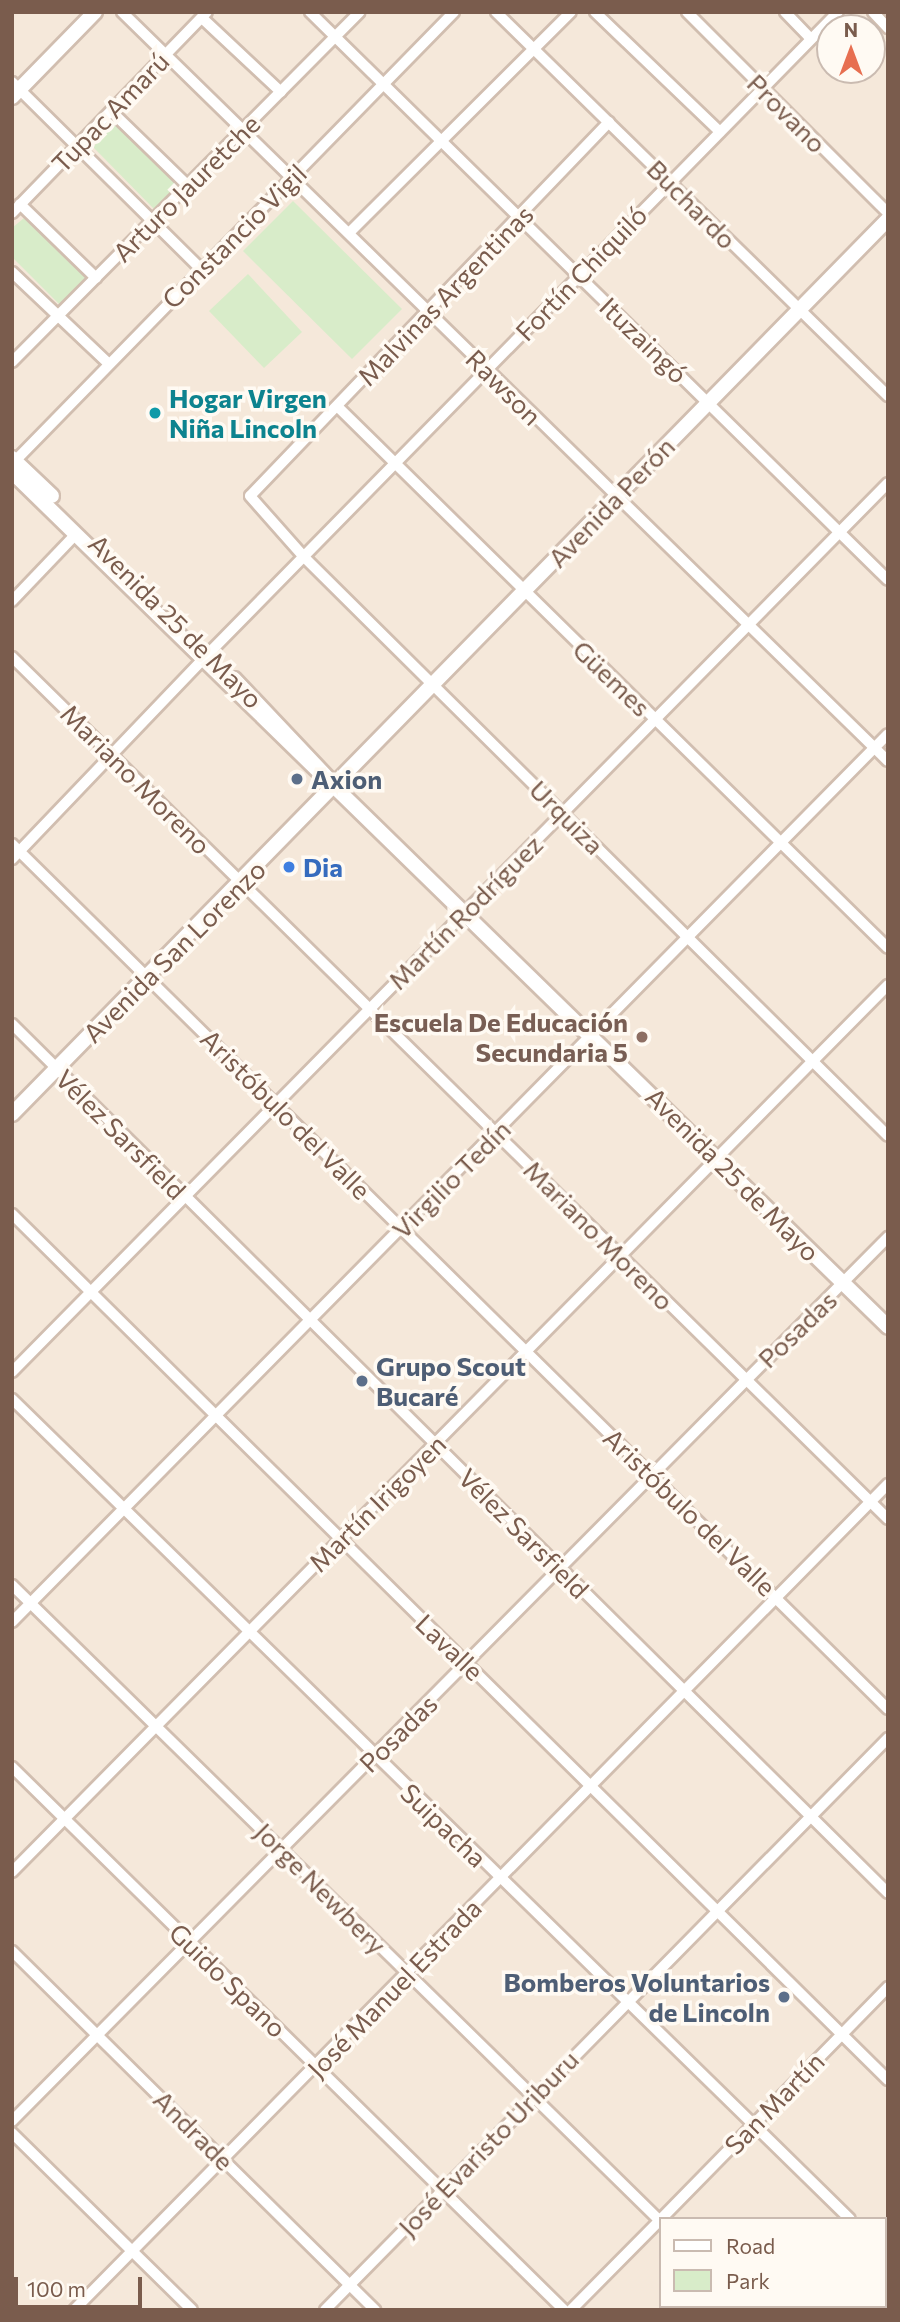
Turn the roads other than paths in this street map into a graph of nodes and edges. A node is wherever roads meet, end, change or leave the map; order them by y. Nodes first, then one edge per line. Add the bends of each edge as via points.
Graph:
1 (95, 12) edge
2 (122, 12) edge
3 (310, 12) edge
4 (359, 12) edge
5 (454, 12) edge
6 (496, 12) edge
7 (571, 12) edge
8 (594, 12) edge
9 (687, 12) edge
10 (785, 12) edge
11 (838, 12) edge
12 (873, 12) edge
13 (205, 15) edge
14 (888, 27) edge
15 (335, 36) junction
16 (811, 39) junction
17 (534, 50) junction
18 (167, 54) junction
19 (382, 85) junction
20 (15, 89) edge
21 (763, 89) junction
22 (281, 92) junction
23 (111, 111) junction
24 (609, 122) junction
25 (245, 128) junction
26 (720, 132) junction
27 (441, 143) junction
28 (74, 148) junction
29 (294, 177) junction
30 (669, 182) junction
31 (188, 186) junction
32 (20, 204) junction
33 (12, 213) edge
34 (888, 213) edge
35 (520, 217) junction
36 (888, 219) edge
37 (153, 222) junction
38 (351, 231) junction
39 (201, 269) junction
40 (12, 272) edge
41 (577, 277) junction
42 (96, 278) junction
43 (798, 311) junction
44 (428, 312) junction
45 (58, 316) junction
46 (12, 362) edge
47 (107, 362) junction
48 (487, 370) junction
49 (888, 396) edge
50 (708, 402) junction
51 (338, 407) junction
52 (396, 463) junction
53 (13, 464) edge
54 (888, 483) edge
55 (250, 496) joint
56 (614, 498) junction
57 (80, 531) junction
58 (840, 532) junction
59 (304, 557) junction
60 (888, 580) edge
61 (523, 591) junction
62 (12, 601) edge
63 (748, 625) junction
64 (12, 657) edge
65 (205, 657) junction
66 (434, 685) junction
67 (656, 721) junction
68 (888, 734) edge
69 (874, 748) junction
70 (112, 755) junction
71 (888, 761) edge
72 (336, 787) junction
73 (564, 812) junction
74 (779, 843) junction
75 (15, 851) edge
76 (241, 883) junction
77 (463, 910) junction
78 (685, 939) junction
79 (888, 948) edge
80 (148, 978) junction
81 (888, 985) edge
82 (369, 1010) junction
83 (12, 1024) edge
84 (593, 1036) junction
85 (813, 1060) junction
86 (57, 1069) junction
87 (277, 1104) junction
88 (12, 1114) edge
89 (496, 1133) junction
90 (888, 1136) edge
91 (716, 1155) junction
92 (184, 1197) junction
93 (12, 1214) edge
94 (401, 1228) junction
95 (888, 1237) edge
96 (619, 1255) junction
97 (844, 1284) junction
98 (92, 1293) junction
99 (308, 1324) junction
100 (888, 1327) edge
101 (528, 1350) junction
102 (12, 1372) edge
103 (745, 1380) junction
104 (12, 1399) edge
105 (218, 1416) junction
106 (434, 1445) junction
107 (651, 1476) junction
108 (888, 1484) edge
109 (870, 1502) junction
110 (123, 1508) junction
111 (888, 1519) edge
112 (341, 1541) junction
113 (560, 1569) junction
114 (12, 1585) edge
115 (778, 1597) junction
116 (31, 1603) junction
117 (12, 1622) edge
118 (251, 1630) junction
119 (467, 1664) junction
120 (684, 1694) junction
121 (888, 1709) edge
122 (157, 1725) junction
123 (888, 1738) edge
124 (374, 1757) junction
125 (12, 1767) edge
126 (592, 1785) junction
127 (809, 1815) junction
128 (66, 1820) junction
129 (282, 1850) junction
130 (12, 1872) edge
131 (500, 1880) junction
132 (888, 1893) edge
133 (717, 1909) junction
134 (189, 1943) junction
135 (12, 1951) edge
136 (408, 1974) junction
137 (888, 1987) edge
138 (626, 2003) junction
139 (97, 2034) junction
140 (841, 2034) junction
141 (318, 2067) junction
142 (888, 2080) edge
143 (530, 2099) junction
144 (12, 2121) edge
145 (754, 2126) junction
146 (12, 2133) edge
147 (224, 2161) junction
148 (441, 2190) junction
149 (663, 2217) edge
150 (848, 2217) edge
151 (659, 2219) edge
152 (659, 2221) edge
153 (132, 2251) junction
154 (350, 2285) junction
155 (74, 2310) edge
156 (192, 2310) edge
157 (325, 2310) edge
158 (375, 2310) edge
159 (565, 2310) edge
160 (571, 2310) edge

1 - 20 main road
2 - 18 street, Rawson
3 - 15 street, Ituzaingó
4 - 15 street, Arturo Jauretche
5 - 19 street, Constancio Vigil
6 - 17 street, Buchardo
7 - 17 street
8 - 26 street
9 - 21 street, Provano
10 - 16 street
11 - 16 street, Fortín Chiquiló
12 - 14 street
13 - 18 street, Tupac Amarú
13 - 22 street
15 - 19 street, Ituzaingó
15 - 22 street, Arturo Jauretche
16 - 21 street, Fortín Chiquiló
17 - 24 street, Buchardo
17 - 27 street
18 - 23 street, Tupac Amarú
18 - 25 street, Rawson
19 - 27 street, Ituzaingó
19 - 29 street, Constancio Vigil
20 - 28 street
21 - 26 street, Fortín Chiquiló
21 - 34 street, Provano
22 - 25 street, Arturo Jauretche
23 - 28 street, Tupac Amarú
23 - 31 street
24 - 30 street, Buchardo
24 - 35 street, Malvinas Argentinas
25 - 29 street, Rawson
25 - 31 street, Arturo Jauretche
26 - 30 street, Fortín Chiquiló
27 - 35 street, Ituzaingó
27 - 38 street
28 - 32 street, Tupac Amarú
28 - 37 street
29 - 38 street, Rawson
29 - 39 street, Constancio Vigil
30 - 41 street, Fortín Chiquiló
30 - 43 street, Buchardo
31 - 37 street, Arturo Jauretche
32 - 33 street, Tupac Amarú
32 - 42 street
35 - 41 street, Ituzaingó
35 - 44 street, Malvinas Argentinas
36 - 43 main road, Avenida Perón
37 - 39 street
37 - 42 street, Arturo Jauretche
38 - 44 street, Rawson
39 - 47 street, Constancio Vigil
40 - 45 street
41 - 48 street, Fortín Chiquiló
41 - 50 street, Ituzaingó
42 - 45 street, Arturo Jauretche
43 - 49 street, Buchardo
43 - 50 main road, Avenida Perón
44 - 48 street, Rawson
44 - 51 street, Malvinas Argentinas
45 - 46 street, Arturo Jauretche
45 - 47 street
47 - 53 street, Constancio Vigil
48 - 52 street, Fortín Chiquiló
48 - 56 street, Rawson
50 - 56 main road, Avenida Perón
50 - 58 street, Ituzaingó
51 - 52 street, Güemes
51 - 55 street, Malvinas Argentinas
52 - 59 street, Fortín Chiquiló
52 - 61 street, Güemes
53 - 57 main road, Avenida 25 de Mayo
54 - 58 street, Martín Rodríguez
55 - 59 street, Urquiza
56 - 61 main road, Avenida Perón
56 - 63 street, Rawson
57 - 62 street
57 - 65 main road, Avenida 25 de Mayo
58 - 60 street, Ituzaingó
58 - 63 street, Martín Rodríguez
59 - 65 street, Fortín Chiquiló
59 - 66 street, Urquiza
61 - 66 main road, Avenida Perón
61 - 67 street, Güemes
63 - 67 street, Martín Rodríguez
63 - 69 street, Rawson
64 - 70 street, Mariano Moreno
65 - 70 street, Fortín Chiquiló
65 - 72 main road, Avenida 25 de Mayo via 323,782
66 - 72 main road, Avenida Perón
66 - 73 street, Urquiza
67 - 73 street, Martín Rodríguez
67 - 74 street, Güemes
68 - 69 street, Virgilio Tedín
69 - 71 street, Rawson
69 - 74 street, Virgilio Tedín
70 - 75 street, Fortín Chiquiló
70 - 76 street, Mariano Moreno
72 - 76 main road, Avenida San Lorenzo
72 - 77 main road, Avenida 25 de Mayo
73 - 77 street, Martín Rodríguez
73 - 78 street, Urquiza
74 - 78 street, Virgilio Tedín
74 - 79 street, Güemes
75 - 80 street, Aristóbulo del Valle
76 - 80 main road, Avenida San Lorenzo
76 - 82 street, Mariano Moreno
77 - 82 street, Martín Rodríguez
77 - 84 main road, Avenida 25 de Mayo
78 - 84 street, Virgilio Tedín
78 - 85 street, Urquiza
80 - 86 main road, Avenida San Lorenzo
80 - 87 street, Aristóbulo del Valle
81 - 85 street, Martín Irigoyen
82 - 87 street, Martín Rodríguez
82 - 89 street, Mariano Moreno
83 - 86 street, Vélez Sarsfield
84 - 89 street, Virgilio Tedín
84 - 91 main road, Avenida 25 de Mayo
85 - 90 street, Urquiza
85 - 91 street, Martín Irigoyen
86 - 88 main road, Avenida San Lorenzo
86 - 92 street, Vélez Sarsfield
87 - 92 street, Martín Rodríguez
87 - 94 street, Aristóbulo del Valle
89 - 94 street, Virgilio Tedín
89 - 96 street, Mariano Moreno
91 - 96 street, Martín Irigoyen
91 - 97 main road, Avenida 25 de Mayo
92 - 98 street, Martín Rodríguez
92 - 99 street, Vélez Sarsfield
93 - 98 street, Lavalle
94 - 99 street, Virgilio Tedín
94 - 101 street, Aristóbulo del Valle
95 - 97 street, Posadas
96 - 101 street, Martín Irigoyen
96 - 103 street, Mariano Moreno
97 - 100 main road, Avenida 25 de Mayo
97 - 103 street, Posadas
98 - 102 street, Martín Rodríguez
98 - 105 street, Lavalle
99 - 105 street, Virgilio Tedín
99 - 106 street, Vélez Sarsfield
101 - 106 street, Martín Irigoyen
101 - 107 street, Aristóbulo del Valle
103 - 107 street, Posadas
103 - 109 street, Mariano Moreno
104 - 110 street, Suipacha
105 - 110 street, Virgilio Tedín
105 - 112 street, Lavalle
106 - 112 street, Martín Irigoyen
106 - 113 street, Vélez Sarsfield
107 - 113 street, Posadas
107 - 115 street, Aristóbulo del Valle
108 - 109 street, José Manuel Estrada
109 - 111 street, Mariano Moreno
109 - 115 street, José Manuel Estrada
110 - 116 street, Virgilio Tedín
110 - 118 street, Suipacha
112 - 118 street, Martín Irigoyen
112 - 119 street, Lavalle
113 - 119 street, Posadas
113 - 120 street, Vélez Sarsfield
114 - 116 street, Jorge Newbery
115 - 120 street, José Manuel Estrada
115 - 121 street, Aristóbulo del Valle
116 - 117 street, Virgilio Tedín
116 - 122 street, Jorge Newbery
118 - 122 street, Martín Irigoyen
118 - 124 street, Suipacha
119 - 124 street, Posadas
119 - 126 street, Lavalle
120 - 126 street, José Manuel Estrada
120 - 127 street, Vélez Sarsfield
122 - 128 street, Martín Irigoyen
122 - 129 street, Jorge Newbery
123 - 127 street, José Evaristo Uriburu
124 - 129 street, Posadas
124 - 131 street, Suipacha
125 - 128 street, Guido Spano
126 - 131 street, José Manuel Estrada
126 - 133 street, Lavalle
127 - 132 street, Vélez Sarsfield
127 - 133 street, José Evaristo Uriburu
128 - 130 street, Martín Irigoyen
128 - 134 street, Guido Spano
129 - 134 street, Posadas
129 - 136 street, Jorge Newbery
131 - 136 street, José Manuel Estrada
131 - 138 street, Suipacha
133 - 138 street, José Evaristo Uriburu
133 - 140 street, Lavalle
134 - 139 street, Posadas
134 - 141 street, Guido Spano
135 - 139 street, Andrade
136 - 141 street, José Manuel Estrada
136 - 143 street, Jorge Newbery
137 - 140 street, San Martín
138 - 143 street, José Evaristo Uriburu
138 - 145 street, Suipacha
139 - 144 street, Posadas
139 - 147 street, Andrade
140 - 142 street, Lavalle
140 - 145 street, San Martín
141 - 147 street, José Manuel Estrada
141 - 148 street, Guido Spano
143 - 148 street, José Evaristo Uriburu
143 - 151 street, Jorge Newbery
145 - 149 street, San Martín
145 - 150 street, Suipacha
146 - 153 street
147 - 153 street, José Manuel Estrada
147 - 154 street, Andrade
148 - 154 street, José Evaristo Uriburu
148 - 159 street, Guido Spano
152 - 160 street, San Martín
153 - 155 street, José Manuel Estrada
153 - 156 street
154 - 157 street, José Evaristo Uriburu
154 - 158 street, Andrade

